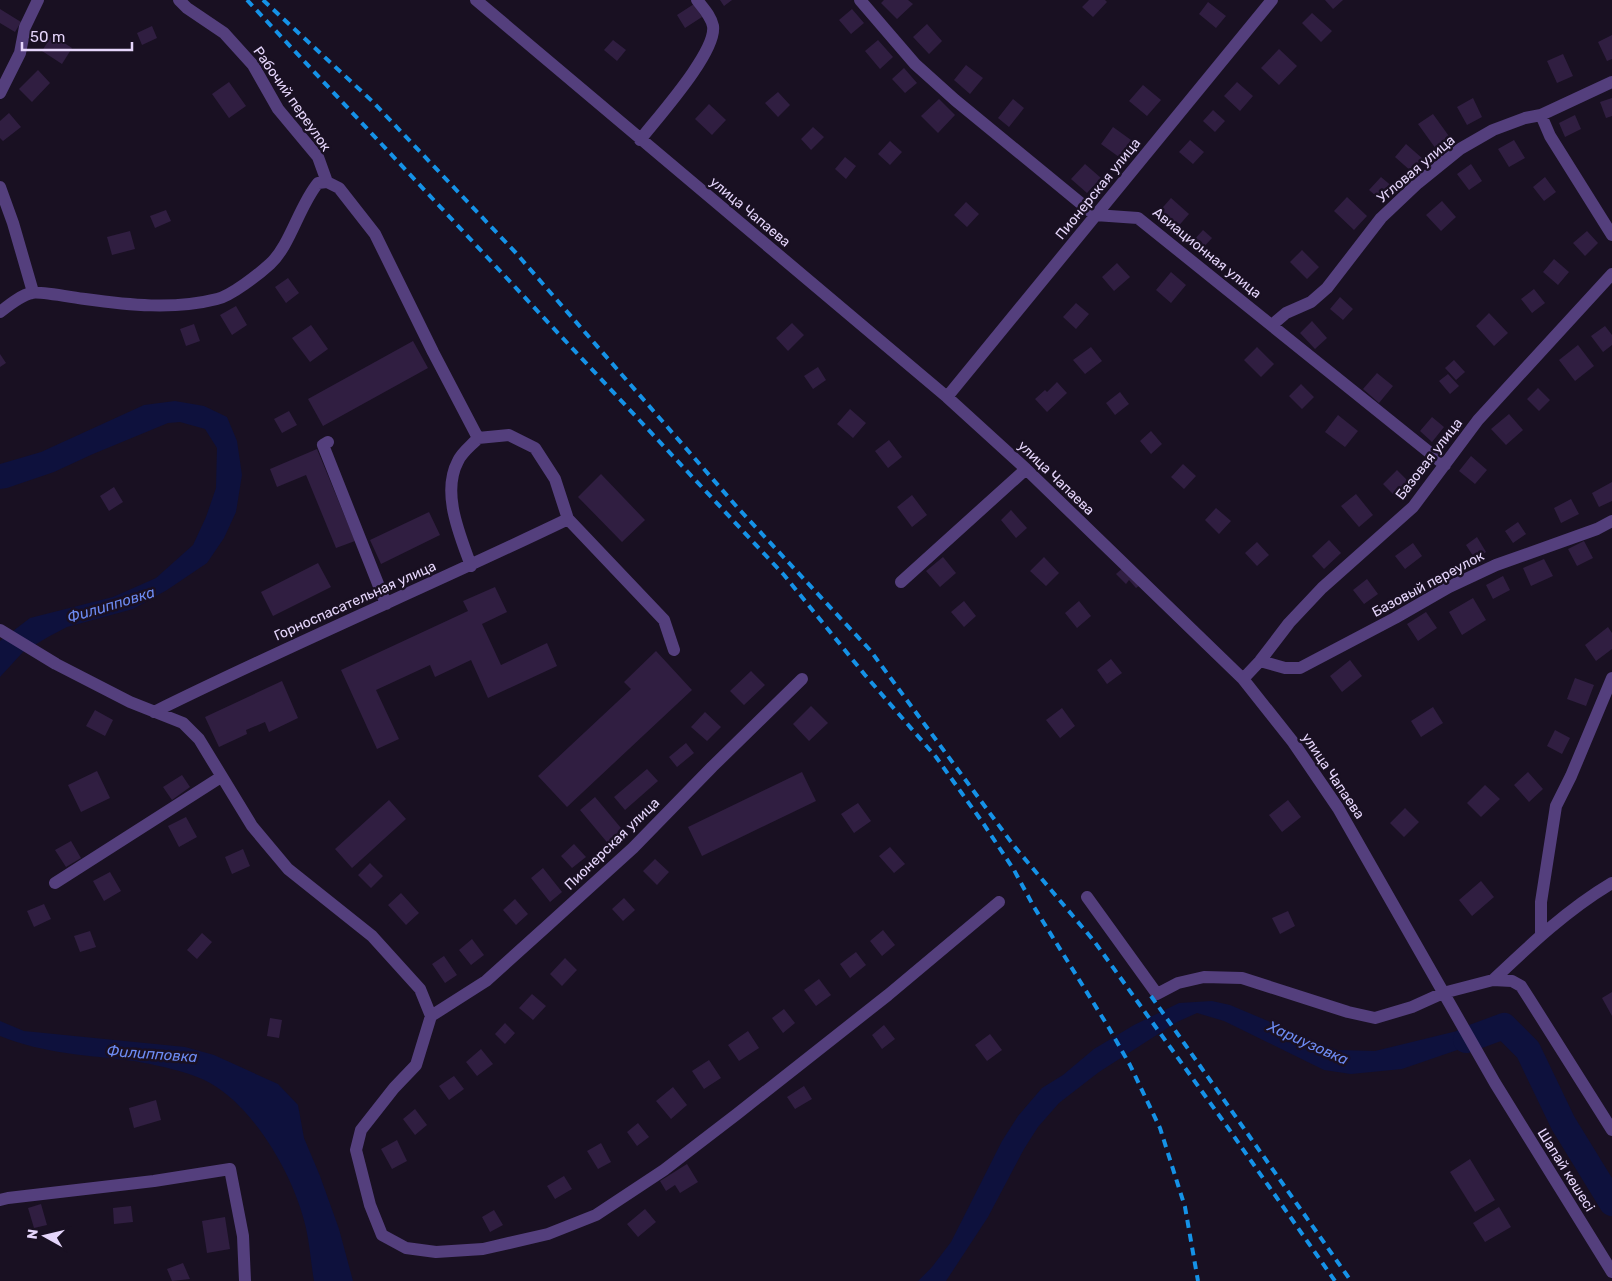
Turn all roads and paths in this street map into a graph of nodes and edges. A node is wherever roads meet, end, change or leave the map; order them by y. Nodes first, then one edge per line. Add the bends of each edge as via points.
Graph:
1 (38, 0) edge
2 (179, 0) edge
3 (476, 0) edge
4 (697, 0) edge
5 (860, 0) edge
6 (1272, 0) edge
7 (1612, 82) edge
8 (0, 93) edge
9 (1541, 115) junction
10 (640, 140) junction
11 (327, 182) junction
12 (0, 187) edge
13 (1095, 215) junction
14 (1612, 235) edge
15 (1612, 274) edge
16 (33, 292) junction
17 (0, 312) edge
18 (1272, 325) junction
19 (947, 397) junction
20 (478, 438) junction
21 (328, 442) dead end
22 (1445, 465) junction
23 (1026, 469) junction
24 (568, 519) junction
25 (1612, 521) edge
26 (471, 566) junction
27 (901, 582) dead end
28 (386, 604) junction
29 (0, 630) edge
30 (674, 650) dead end
31 (1260, 661) junction
32 (1612, 678) edge
33 (1243, 679) junction
34 (802, 680) dead end
35 (154, 712) junction
36 (221, 777) junction
37 (55, 883) dead end
38 (1612, 883) edge
39 (1086, 897) dead end
40 (999, 902) dead end
41 (1541, 935) junction
42 (1493, 980) junction
43 (1443, 993) junction
44 (431, 1016) junction
45 (1495, 1083) joint
46 (1612, 1130) edge
47 (0, 1200) edge
48 (1612, 1272) edge
49 (244, 1281) edge

1 - 8 street via 25,27 20,52
2 - 11 street, Рабочий переулок via 224,34 253,65 278,109 318,157
3 - 10 street, улица Чапаева
4 - 10 street via 713,26 713,38 679,91
5 - 13 street via 928,76
6 - 13 street, Пионерская улица
7 - 9 street, Угловая улица
9 - 14 street via 1550,136
9 - 18 street, Угловая улица via 1493,130 1460,149 1381,218 1327,288 1311,302 1286,313
10 - 19 street, улица Чапаева
11 - 16 street via 318,183 309,194 272,263 218,299 140,305
11 - 20 street via 339,188 375,234
12 - 16 street
13 - 18 street, Авиационная улица via 1138,218
13 - 19 street, Пионерская улица
15 - 22 street, Базовая улица via 1478,420
16 - 17 street
18 - 22 street, Авиационная улица
19 - 23 street, улица Чапаева
20 - 24 street via 509,435 535,448 555,479
20 - 26 street via 458,460 451,485 456,523
21 - 28 street via 324,445
22 - 31 street, Базовая улица via 1413,507 1322,588 1288,623
23 - 27 street
23 - 33 street, улица Чапаева
24 - 26 street, Горноспасательная улица
24 - 30 street via 664,620
25 - 31 street, Базовый переулок via 1496,565 1449,587 1300,668 1285,668
26 - 28 street, Горноспасательная улица
28 - 35 street, Горноспасательная улица via 264,658
29 - 35 street via 56,664
31 - 33 street, Базовая улица
32 - 41 street via 1556,806 1541,902
33 - 43 street, улица Чапаева via 1293,742 1338,808
34 - 44 street, Пионерская улица via 632,848 547,926 486,981
35 - 36 street via 183,723 199,739
36 - 37 street
36 - 44 street via 252,826 288,868 372,936 420,989
38 - 41 street via 1590,896
39 - 43 street via 1157,994 1204,977 1242,978 1375,1018
40 - 44 street via 888,995 664,1170 596,1214 548,1234 483,1249 436,1252 406,1248 382,1235 370,1205 356,1150 361,1130 416,1065
41 - 42 street
42 - 43 street
42 - 46 street via 1512,980 1521,986
43 - 45 street, улица Чапаева
45 - 48 street, Шапай көшесі
47 - 49 street via 230,1169 243,1236

